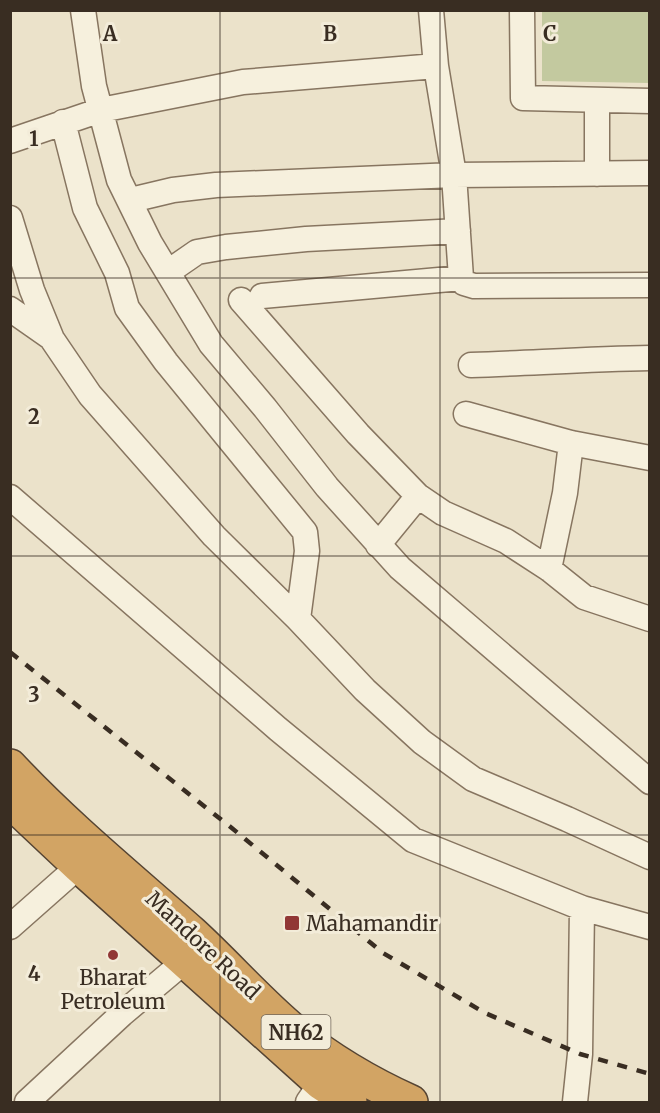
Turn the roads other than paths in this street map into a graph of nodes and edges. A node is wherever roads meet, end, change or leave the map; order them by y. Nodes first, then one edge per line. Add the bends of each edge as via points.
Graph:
1 (83, 10) edge
2 (431, 10) edge
3 (522, 10) edge
4 (436, 66) junction
5 (597, 100) junction
6 (650, 101) edge
7 (101, 110) junction
8 (63, 122) junction
9 (10, 141) edge
10 (650, 173) edge
11 (597, 174) junction
12 (454, 176) junction
13 (130, 200) junction
14 (10, 218) edge
15 (458, 231) junction
16 (168, 272) junction
17 (461, 278) junction
18 (650, 285) edge
19 (10, 309) edge
20 (52, 339) junction
21 (650, 358) edge
22 (471, 365) dead end
23 (466, 414) dead end
24 (571, 443) junction
25 (650, 458) edge
26 (418, 496) junction
27 (10, 497) edge
28 (378, 545) junction
29 (549, 569) junction
30 (298, 619) junction
31 (650, 619) edge
32 (10, 766) edge
33 (650, 782) edge
34 (10, 801) edge
35 (650, 857) edge
36 (79, 866) junction
37 (582, 908) junction
38 (10, 927) edge
39 (650, 927) edge
40 (185, 961) junction
41 (314, 1093) edge
42 (27, 1102) edge
43 (350, 1102) edge
44 (411, 1102) edge
45 (575, 1102) edge

1 - 7 street
2 - 4 street
3 - 5 street via 523,98
4 - 7 street via 243,82
4 - 12 street
5 - 6 street
5 - 11 street
7 - 8 street
7 - 13 street via 116,171
8 - 9 street
8 - 30 street via 85,207 117,273 127,308 166,362 305,532 307,551
10 - 11 street
11 - 12 street
12 - 13 street via 216,185
12 - 15 street
13 - 16 street
14 - 20 street
15 - 16 street via 226,247 197,252
15 - 17 street
16 - 28 street via 211,344
17 - 18 street via 474,286
17 - 26 street via 251,298 358,434
19 - 20 street
20 - 30 street via 90,395 206,527
21 - 22 street
23 - 24 street
24 - 25 street
24 - 29 street
26 - 28 street
26 - 29 street via 443,513 506,541
27 - 37 street via 413,840
28 - 33 street
29 - 31 street via 584,597
30 - 35 street via 365,690 422,742 473,779
32 - 44 highway, Mandore Road / NH62 via 293,1030 377,1087
34 - 36 highway, Mandore Road / NH62
36 - 38 street
36 - 40 highway, Mandore Road / NH62
37 - 39 street
37 - 45 street via 580,1054
40 - 41 highway, Mandore Road / NH62
40 - 42 street
41 - 43 highway, Mandore Road / NH62

